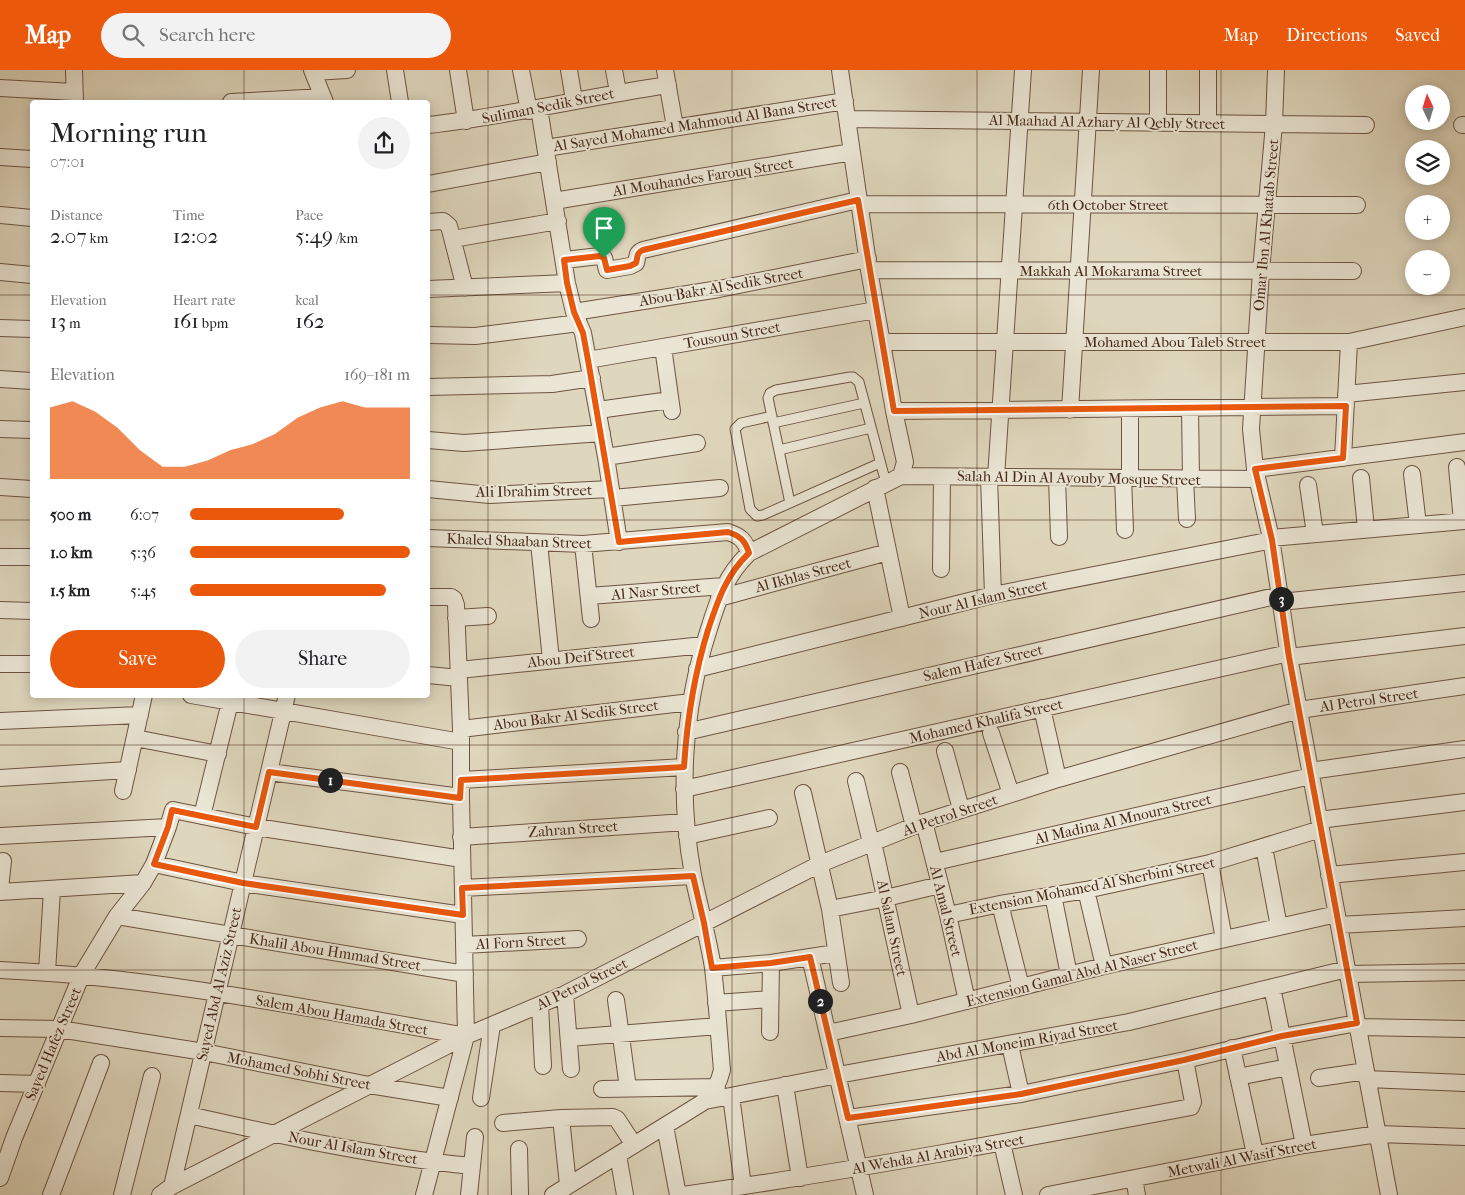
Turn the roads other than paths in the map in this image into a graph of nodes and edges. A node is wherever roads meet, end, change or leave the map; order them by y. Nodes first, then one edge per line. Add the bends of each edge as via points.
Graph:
1 (74, 70) edge
2 (347, 70) edge
3 (395, 70) edge
4 (458, 70) edge
5 (521, 70) edge
6 (569, 70) edge
7 (614, 70) edge
8 (840, 70) edge
9 (1023, 70) edge
10 (1091, 70) edge
11 (1158, 70) edge
12 (1208, 70) edge
13 (1276, 70) edge
14 (312, 71) edge
15 (666, 77) edge
16 (0, 88) edge
17 (618, 92) junction
18 (74, 97) edge
19 (324, 100) edge
20 (400, 100) edge
21 (574, 100) junction
22 (845, 101) junction
23 (534, 109) junction
24 (847, 119) junction
25 (466, 121) junction
26 (1020, 121) junction
27 (1088, 122) junction
28 (1158, 122) junction
29 (1208, 123) junction
30 (1274, 124) junction
31 (430, 125) edge
32 (1366, 125) dead end
33 (676, 127) junction
34 (852, 152) junction
35 (547, 155) junction
36 (0, 157) edge
37 (30, 159) edge
38 (430, 184) edge
39 (554, 202) junction
40 (858, 202) junction
41 (1014, 205) junction
42 (1083, 205) junction
43 (1268, 205) junction
44 (1357, 205) dead end
45 (0, 216) edge
46 (30, 218) edge
47 (435, 221) edge
48 (558, 221) junction
49 (453, 239) junction
50 (564, 260) junction
51 (868, 265) junction
52 (1010, 270) junction
53 (1078, 271) junction
54 (1261, 271) junction
55 (1353, 271) dead end
56 (0, 272) edge
57 (30, 275) edge
58 (567, 283) junction
59 (465, 288) junction
60 (430, 289) edge
61 (876, 310) junction
62 (576, 317) junction
63 (1465, 317) edge
64 (0, 328) edge
65 (30, 329) edge
66 (430, 335) edge
67 (882, 342) junction
68 (1005, 342) junction
69 (1074, 342) junction
70 (1349, 342) junction
71 (1256, 343) junction
72 (663, 347) junction
73 (588, 360) junction
74 (592, 378) junction
75 (0, 379) edge
76 (30, 380) edge
77 (1465, 382) edge
78 (430, 387) edge
79 (1346, 400) junction
80 (864, 403) junction
81 (1190, 408) junction
82 (1252, 408) junction
83 (1130, 409) junction
84 (598, 410) junction
85 (1001, 410) junction
86 (1070, 410) junction
87 (894, 411) junction
88 (772, 420) junction
89 (871, 428) junction
90 (0, 429) edge
91 (30, 430) edge
92 (602, 433) junction
93 (430, 440) edge
94 (1465, 442) edge
95 (697, 443) dead end
96 (779, 450) junction
97 (606, 457) junction
98 (1343, 458) junction
99 (880, 463) junction
100 (1456, 467) dead end
101 (1256, 474) junction
102 (1412, 474) dead end
103 (901, 476) junction
104 (942, 477) junction
105 (993, 477) junction
106 (1057, 478) junction
107 (1127, 478) junction
108 (1361, 478) dead end
109 (1188, 479) junction
110 (1308, 485) dead end
111 (880, 486) junction
112 (0, 487) edge
113 (720, 488) dead end
114 (30, 489) edge
115 (430, 489) edge
116 (612, 494) junction
117 (790, 503) junction
118 (1187, 519) dead end
119 (1464, 521) edge
120 (1418, 525) junction
121 (1125, 530) dead end
122 (1366, 530) junction
123 (1314, 534) junction
124 (1059, 537) dead end
125 (430, 538) edge
126 (1272, 539) junction
127 (619, 542) junction
128 (539, 543) junction
129 (583, 544) junction
130 (888, 552) junction
131 (749, 553) junction
132 (0, 557) edge
133 (30, 557) edge
134 (941, 569) dead end
135 (1465, 583) edge
136 (721, 592) junction
137 (589, 596) junction
138 (992, 596) junction
139 (430, 597) edge
140 (1281, 599) junction
141 (0, 610) edge
142 (30, 611) edge
143 (488, 616) dead end
144 (456, 618) junction
145 (902, 618) junction
146 (591, 619) dead end
147 (1465, 636) edge
148 (704, 645) junction
149 (1289, 655) junction
150 (550, 660) junction
151 (0, 664) edge
152 (30, 664) edge
153 (697, 670) junction
154 (459, 674) junction
155 (430, 675) edge
156 (1465, 686) edge
157 (143, 698) edge
158 (208, 698) edge
159 (230, 702) junction
160 (691, 702) junction
161 (285, 703) edge
162 (1042, 708) junction
163 (1299, 710) junction
164 (140, 715) junction
165 (0, 721) edge
166 (686, 732) junction
167 (990, 733) dead end
168 (461, 735) junction
169 (135, 738) junction
170 (1465, 749) edge
171 (945, 751) dead end
172 (218, 754) junction
173 (684, 767) junction
174 (128, 770) junction
175 (269, 772) junction
176 (900, 772) dead end
177 (1311, 773) junction
178 (0, 778) edge
179 (1058, 779) junction
180 (461, 780) junction
181 (856, 782) dead end
182 (684, 789) junction
183 (124, 791) dead end
184 (803, 793) dead end
185 (1011, 794) junction
186 (460, 798) junction
187 (1465, 802) edge
188 (961, 809) junction
189 (202, 816) junction
190 (769, 818) dead end
191 (919, 824) junction
192 (1320, 824) junction
193 (168, 827) junction
194 (256, 827) junction
195 (686, 829) junction
196 (0, 836) edge
197 (461, 837) junction
198 (872, 842) junction
199 (1264, 847) junction
200 (462, 859) junction
201 (3, 861) dead end
202 (934, 862) junction
203 (1465, 862) edge
204 (1210, 863) junction
205 (154, 864) junction
206 (820, 864) junction
207 (1329, 875) junction
208 (693, 876) junction
209 (143, 883) junction
210 (243, 883) junction
211 (940, 885) junction
212 (462, 888) junction
213 (52, 890) junction
214 (1086, 890) junction
215 (0, 891) edge
216 (1052, 895) junction
217 (886, 898) junction
218 (1000, 904) junction
219 (830, 909) junction
220 (463, 915) junction
221 (948, 915) junction
222 (117, 916) junction
223 (1465, 918) edge
224 (1338, 919) junction
225 (704, 923) junction
226 (1279, 927) junction
227 (231, 935) junction
228 (578, 939) dead end
229 (1224, 939) junction
230 (464, 945) junction
231 (836, 953) junction
232 (810, 957) junction
233 (771, 963) junction
234 (1104, 966) junction
235 (712, 968) junction
236 (0, 970) edge
237 (47, 972) junction
238 (1347, 972) junction
239 (1465, 972) edge
240 (82, 974) junction
241 (465, 974) junction
242 (1069, 975) junction
243 (841, 983) dead end
244 (1021, 987) junction
245 (1272, 987) junction
246 (217, 993) junction
247 (565, 994) junction
248 (770, 999) junction
249 (616, 1000) dead end
250 (967, 1001) junction
251 (716, 1003) junction
252 (540, 1005) junction
253 (911, 1015) junction
254 (492, 1025) junction
255 (1357, 1025) junction
256 (718, 1026) junction
257 (0, 1028) edge
258 (59, 1029) junction
259 (1465, 1029) edge
260 (770, 1032) dead end
261 (828, 1033) junction
262 (620, 1034) junction
263 (466, 1036) junction
264 (1282, 1036) junction
265 (569, 1038) junction
266 (1010, 1045) junction
267 (1232, 1048) junction
268 (204, 1052) junction
269 (1184, 1060) junction
270 (101, 1063) dead end
271 (543, 1066) dead end
272 (1288, 1068) junction
273 (571, 1069) dead end
274 (838, 1075) junction
275 (1367, 1075) junction
276 (152, 1076) dead end
277 (1238, 1077) junction
278 (1319, 1078) dead end
279 (0, 1083) edge
280 (1465, 1083) edge
281 (36, 1084) junction
282 (370, 1085) junction
283 (785, 1085) junction
284 (717, 1087) junction
285 (628, 1088) junction
286 (602, 1089) dead end
287 (1021, 1094) junction
288 (731, 1096) junction
289 (450, 1098) junction
290 (481, 1098) dead end
291 (705, 1101) junction
292 (189, 1115) junction
293 (561, 1118) junction
294 (848, 1118) junction
295 (502, 1123) dead end
296 (665, 1126) junction
297 (273, 1134) junction
298 (1378, 1134) junction
299 (7, 1137) edge
300 (475, 1137) dead end
301 (1465, 1137) edge
302 (1002, 1143) junction
303 (634, 1145) junction
304 (1304, 1145) junction
305 (519, 1149) dead end
306 (618, 1154) junction
307 (1254, 1154) junction
308 (433, 1162) junction
309 (472, 1166) junction
310 (859, 1168) junction
311 (0, 1178) edge
312 (800, 1178) junction
313 (1134, 1178) junction
314 (743, 1186) junction
315 (571, 1188) edge
316 (166, 1190) edge
317 (51, 1195) edge
318 (122, 1195) edge
319 (424, 1195) edge
320 (469, 1195) edge
321 (520, 1195) edge
322 (553, 1195) edge
323 (625, 1195) edge
324 (678, 1195) edge
325 (683, 1195) edge
326 (865, 1195) edge
327 (1014, 1195) edge
328 (1048, 1195) edge
329 (1137, 1195) edge
330 (1389, 1195) edge

1 - 18 street
2 - 14 street
3 - 20 street
4 - 25 street
5 - 23 street
6 - 21 street
7 - 17 street
8 - 22 street
9 - 26 street
10 - 27 street
11 - 28 street
12 - 29 street
13 - 30 street, Omar Ibn Al Khatab Street
14 - 19 street
15 - 17 street, Suliman Sedik Street
15 - 33 street
16 - 18 street
17 - 21 street, Suliman Sedik Street
21 - 23 street, Suliman Sedik Street
22 - 24 street
22 - 33 street, Al Sayed Mohamed Mahmoud Al Bana Street
23 - 25 street, Suliman Sedik Street
23 - 35 street
24 - 26 street, Al Maahad Al Azhary Al Qebly Street
24 - 34 street
25 - 31 street, Suliman Sedik Street
26 - 27 street, Al Maahad Al Azhary Al Qebly Street
26 - 41 street
27 - 28 street, Al Maahad Al Azhary Al Qebly Street
27 - 42 street
28 - 29 street, Al Maahad Al Azhary Al Qebly Street
29 - 30 street, Al Maahad Al Azhary Al Qebly Street
30 - 32 street, Al Maahad Al Azhary Al Qebly Street
30 - 43 street, Omar Ibn Al Khatab Street
33 - 35 street, Al Sayed Mohamed Mahmoud Al Bana Street
34 - 39 street, Al Mouhandes Farouq Street
34 - 40 street
35 - 38 street, Al Sayed Mohamed Mahmoud Al Bana Street
35 - 39 street
36 - 37 street
39 - 48 street
40 - 41 street, 6th October Street
40 - 50 street, 6th October Street via 643,250 637,255 636,263 630,266 607,270 604,258 600,256
40 - 51 street
41 - 42 street, 6th October Street
41 - 52 street
42 - 43 street, 6th October Street
42 - 53 street
43 - 44 street, 6th October Street
43 - 54 street, Omar Ibn Al Khatab Street
45 - 46 street
47 - 49 street via 449,226
48 - 49 street
48 - 50 street
49 - 59 street
50 - 58 street
51 - 52 street, Makkah Al Mokarama Street
51 - 61 street
51 - 62 street, Abou Bakr Al Sedik Street
52 - 53 street, Makkah Al Mokarama Street
52 - 68 street
53 - 54 street, Makkah Al Mokarama Street
53 - 69 street
54 - 55 street, Makkah Al Mokarama Street
54 - 71 street, Omar Ibn Al Khatab Street
56 - 57 street
58 - 59 street
58 - 62 street
59 - 60 street
61 - 67 street
61 - 72 street, Tousoun Street
62 - 66 street, Abou Bakr Al Sedik Street via 475,336
62 - 73 street
63 - 70 street, Mohamed Abou Taleb Street
64 - 65 street
67 - 68 street, Mohamed Abou Taleb Street
67 - 87 street
68 - 69 street, Mohamed Abou Taleb Street
68 - 85 street
69 - 71 street, Mohamed Abou Taleb Street
69 - 86 street
70 - 71 street, Mohamed Abou Taleb Street
70 - 79 street
71 - 82 street, Omar Ibn Al Khatab Street
72 - 73 street, Tousoun Street
72 - 84 street via 671,405
73 - 74 street
74 - 78 street via 552,384
74 - 84 street
75 - 76 street
77 - 79 street
79 - 82 street
79 - 98 street
80 - 88 lane
80 - 88 lane via 859,382 850,377 773,391 768,398
80 - 89 lane
81 - 82 street
81 - 83 street
81 - 109 street
82 - 101 street, Omar Ibn Al Khatab Street
83 - 86 street
83 - 107 street
84 - 92 street
85 - 86 street
85 - 87 street
85 - 105 street
87 - 103 street via 905,462
88 - 96 lane
88 - 117 lane via 741,423 735,429 750,509 754,515 760,516
89 - 96 lane
89 - 99 lane
90 - 91 street
92 - 93 street via 464,443
92 - 97 street
94 - 98 street, Salah Al Din Al Ayouby Mosque Street
95 - 97 street
96 - 117 lane
97 - 116 street
98 - 101 street, Salah Al Din Al Ayouby Mosque Street
99 - 111 lane
99 - 117 lane
100 - 119 street
101 - 109 street, Salah Al Din Al Ayouby Mosque Street
101 - 126 street, Omar Ibn Al Khatab Street
102 - 120 street
103 - 104 street, Salah Al Din Al Ayouby Mosque Street
103 - 111 street
104 - 105 street, Salah Al Din Al Ayouby Mosque Street
104 - 134 street
105 - 106 street, Salah Al Din Al Ayouby Mosque Street
105 - 138 street
106 - 107 street, Salah Al Din Al Ayouby Mosque Street
106 - 124 street
107 - 109 street, Salah Al Din Al Ayouby Mosque Street
107 - 121 street
108 - 122 street
109 - 118 street
110 - 123 street
111 - 130 street
111 - 131 street
112 - 114 street
113 - 116 street, Ali Ibrahim Street
115 - 116 street, Ali Ibrahim Street via 490,495
116 - 127 street
119 - 120 street
120 - 122 street
122 - 123 street
123 - 126 street
125 - 128 street, Khaled Shaaban Street
126 - 138 street, Nour Al Islam Street
126 - 140 street, Omar Ibn Al Khatab Street
127 - 129 street, Khaled Shaaban Street
127 - 131 street, Khaled Shaaban Street via 728,532 738,535 746,543
128 - 129 street, Khaled Shaaban Street
128 - 150 street
129 - 137 street
130 - 136 street, Al Ikhlas Street
130 - 145 street
131 - 136 street via 737,565
132 - 133 street
135 - 140 street, Salem Hafez Street
136 - 137 street, Al Nasr Street
136 - 148 street
137 - 146 street
138 - 145 street, Nour Al Islam Street
139 - 144 street via 454,599
140 - 149 street, Omar Ibn Al Khatab Street
140 - 166 street, Salem Hafez Street
141 - 142 street
143 - 144 street
144 - 154 street
145 - 153 street, Nour Al Islam Street
147 - 149 street, Mohamed Khalifa Street
148 - 150 street, Abou Deif Street
148 - 153 street
149 - 162 street, Mohamed Khalifa Street
149 - 163 street, Omar Ibn Al Khatab Street
150 - 154 street, Abou Deif Street
151 - 152 street
153 - 160 street
154 - 155 street, Abou Deif Street
154 - 168 street
156 - 163 street, Al Petrol Street
157 - 164 street
158 - 159 street, Abou Bakr Al Sedik Street
159 - 161 street, Abou Bakr Al Sedik Street
159 - 172 street
160 - 166 street
160 - 168 street, Abou Bakr Al Sedik Street
161 - 168 street, Abou Bakr Al Sedik Street
161 - 175 street, Sayed Abd Al Aziz Street
162 - 179 street
162 - 182 street, Mohamed Khalifa Street
163 - 177 street, Omar Ibn Al Khatab Street
163 - 179 street, Al Petrol Street
164 - 165 street
164 - 169 street
166 - 173 street
167 - 185 street
168 - 180 street
169 - 172 street
169 - 174 street
170 - 177 street, Al Madina Al Mnoura Street
171 - 188 street
172 - 189 street
173 - 180 street
173 - 182 street
174 - 178 street
174 - 183 street
175 - 186 street
175 - 194 street, Sayed Abd Al Aziz Street
176 - 191 street, Al Amal Street
177 - 192 street, Omar Ibn Al Khatab Street
177 - 202 street, Al Madina Al Mnoura Street
179 - 185 street, Al Petrol Street
180 - 186 street
181 - 198 street, Al Salam Street
182 - 195 street
184 - 206 street
185 - 188 street, Al Petrol Street
186 - 197 street
187 - 192 street, Extension Mohamed Al Sherbini Street
188 - 191 street, Al Petrol Street
189 - 193 street, Sayed Hafez Street via 172,810
189 - 194 street
190 - 195 street, Zahran Street
191 - 198 street, Al Petrol Street
191 - 202 street, Al Amal Street
192 - 199 street, Extension Mohamed Al Sherbini Street
192 - 207 street, Omar Ibn Al Khatab Street
193 - 196 street
193 - 205 street, Sayed Hafez Street
194 - 200 street
194 - 210 street, Sayed Abd Al Aziz Street
195 - 197 street, Zahran Street
195 - 208 street
197 - 200 street
198 - 206 street, Al Petrol Street
198 - 217 street, Al Salam Street
199 - 204 street, Extension Mohamed Al Sherbini Street
199 - 226 street
200 - 212 street
201 - 215 street
202 - 211 street, Al Amal Street
203 - 207 street
204 - 214 street, Extension Mohamed Al Sherbini Street
204 - 229 street
205 - 209 street, Sayed Hafez Street
205 - 210 street
206 - 219 street
206 - 225 street, Al Petrol Street
207 - 224 street, Omar Ibn Al Khatab Street
208 - 212 street
208 - 225 street
209 - 213 street
209 - 222 street, Sayed Hafez Street
210 - 220 street
210 - 227 street, Sayed Abd Al Aziz Street
211 - 217 street
211 - 221 street, Al Amal Street
212 - 220 street
213 - 215 street
213 - 237 street
214 - 216 street, Extension Mohamed Al Sherbini Street
214 - 234 street
216 - 218 street, Extension Mohamed Al Sherbini Street
216 - 242 street
217 - 219 street
217 - 253 street, Al Salam Street
218 - 221 street, Extension Mohamed Al Sherbini Street
218 - 244 street
219 - 231 street
220 - 230 street
221 - 250 street, Al Amal Street
222 - 227 street, Khalil Abou Hmmad Street
222 - 240 street, Sayed Hafez Street
223 - 224 street, Extension Gamal Abd Al Naser Street
224 - 226 street, Extension Gamal Abd Al Naser Street
224 - 238 street, Omar Ibn Al Khatab Street
225 - 235 street
225 - 247 street, Al Petrol Street
226 - 229 street, Extension Gamal Abd Al Naser Street
227 - 241 street, Khalil Abou Hmmad Street
227 - 246 street, Sayed Abd Al Aziz Street
228 - 230 street, Al Forn Street
229 - 234 street, Extension Gamal Abd Al Naser Street
230 - 241 street
231 - 232 street
231 - 243 street
232 - 233 street
232 - 261 street
233 - 235 street
233 - 248 street
234 - 242 street, Extension Gamal Abd Al Naser Street
235 - 251 street
236 - 237 street
237 - 240 street
238 - 239 street, Abd Al Moneim Riyad Street
238 - 245 street, Abd Al Moneim Riyad Street
238 - 255 street, Omar Ibn Al Khatab Street
240 - 246 street, Salem Abou Hamada Street
240 - 258 street, Sayed Hafez Street
241 - 263 street
242 - 244 street, Extension Gamal Abd Al Naser Street
244 - 250 street, Extension Gamal Abd Al Naser Street
245 - 264 street
245 - 266 street, Abd Al Moneim Riyad Street via 1129,1022
246 - 263 street, Salem Abou Hamada Street
246 - 268 street, Sayed Abd Al Aziz Street
247 - 252 street, Al Petrol Street
247 - 265 street
248 - 251 street
248 - 260 street
249 - 262 street
250 - 253 street, Extension Gamal Abd Al Naser Street
251 - 256 street
252 - 254 street, Al Petrol Street
252 - 271 street
253 - 261 street, Extension Gamal Abd Al Naser Street
254 - 263 street, Al Petrol Street
254 - 290 street
255 - 259 street
255 - 264 street
255 - 275 street, Omar Ibn Al Khatab Street
256 - 262 street
256 - 284 street via 722,1070
257 - 258 street
258 - 268 street, Mohamed Sobhi Street
258 - 281 street, Sayed Hafez Street
261 - 274 street
262 - 265 street
262 - 285 street
263 - 282 street, Al Petrol Street
263 - 289 street
264 - 267 street
264 - 272 street
265 - 273 street
266 - 274 street, Abd Al Moneim Riyad Street
266 - 287 street
267 - 269 street
267 - 277 street
268 - 282 street, Mohamed Sobhi Street
268 - 292 street, Sayed Abd Al Aziz Street
269 - 287 street
269 - 302 street, Al Wehda Al Arabiya Street via 1193,1102 1191,1107
270 - 317 street
272 - 277 street
272 - 304 street
274 - 283 street, Abd Al Moneim Riyad Street
274 - 294 street
275 - 278 street
275 - 280 street
275 - 298 street, Omar Ibn Al Khatab Street
276 - 318 street
277 - 307 street
279 - 281 street
281 - 299 street, Sayed Hafez Street
282 - 289 street, Mohamed Sobhi Street
282 - 297 street, Al Petrol Street
283 - 288 street, Abd Al Moneim Riyad Street
283 - 312 street
284 - 285 street
284 - 291 street
285 - 286 street
287 - 294 street
288 - 291 street, Abd Al Moneim Riyad Street
288 - 314 street
289 - 308 street
291 - 296 street
292 - 297 street, Nour Al Islam Street
292 - 316 street, Sayed Abd Al Aziz Street
293 - 295 street
293 - 303 street via 613,1117
293 - 315 street
294 - 310 street
296 - 303 street
296 - 324 street
297 - 308 street, Nour Al Islam Street
297 - 316 street, Al Petrol Street
298 - 301 street, Metwali Al Wasif Street
298 - 304 street, Metwali Al Wasif Street
298 - 330 street, Omar Ibn Al Khatab Street
299 - 311 street, Sayed Hafez Street
300 - 309 street
302 - 310 street, Al Wehda Al Arabiya Street
302 - 327 street
303 - 306 street
304 - 307 street, Metwali Al Wasif Street
305 - 321 street
306 - 315 street
306 - 323 street
307 - 313 street, Metwali Al Wasif Street
308 - 309 street, Nour Al Islam Street
308 - 319 street
309 - 320 street
310 - 312 street, Al Wehda Al Arabiya Street
310 - 326 street
312 - 314 street, Al Wehda Al Arabiya Street
313 - 328 street, Metwali Al Wasif Street
313 - 329 street
314 - 325 street, Al Wehda Al Arabiya Street
315 - 322 street

